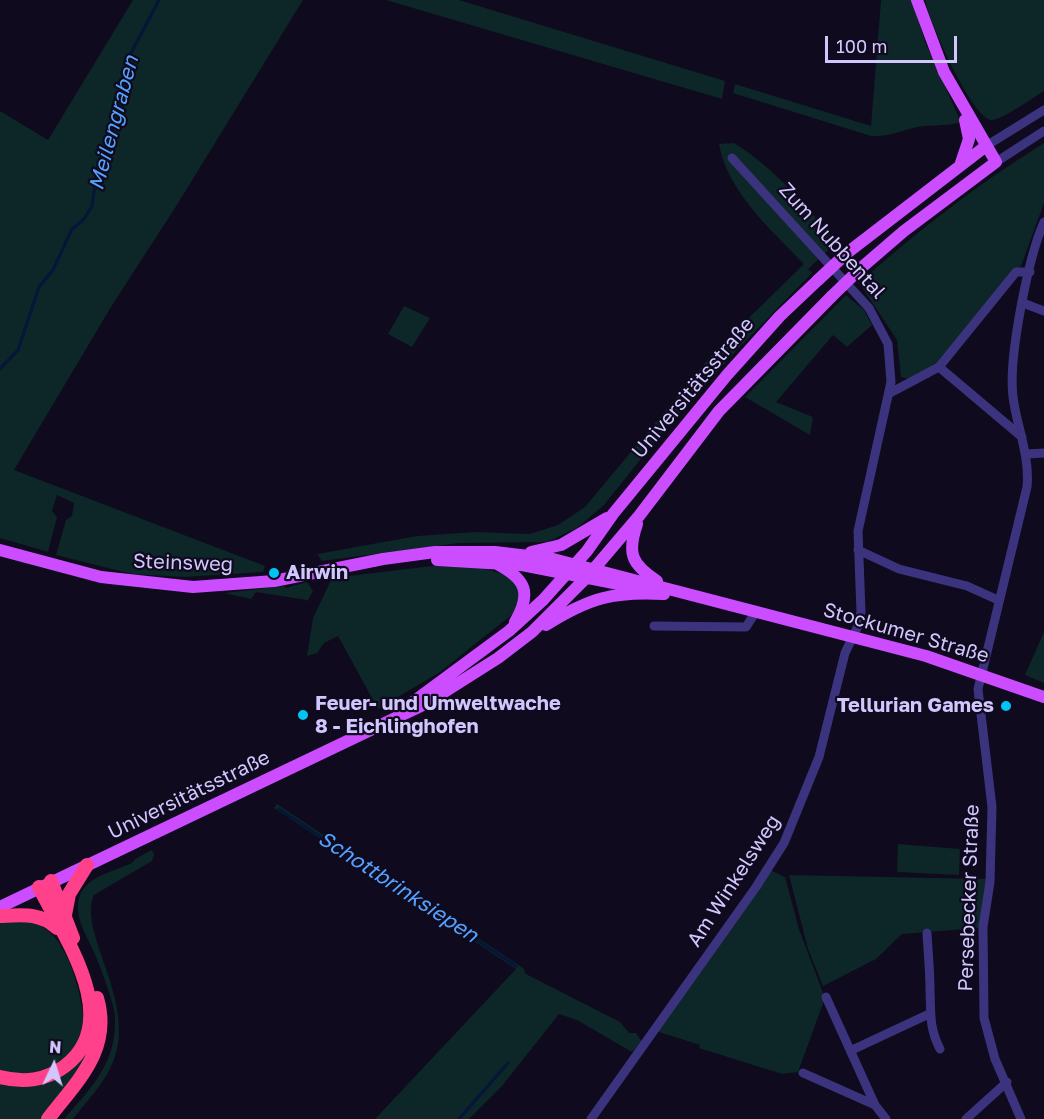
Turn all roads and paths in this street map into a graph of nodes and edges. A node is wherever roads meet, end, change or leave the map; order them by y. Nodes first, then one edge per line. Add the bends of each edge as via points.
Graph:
1 (917, 0) edge
2 (960, 105) junction
3 (1044, 110) edge
4 (1044, 131) edge
5 (986, 146) junction
6 (732, 158) dead end
7 (996, 162) junction
8 (960, 164) junction
9 (1044, 222) edge
10 (1030, 272) junction
11 (1023, 303) junction
12 (1044, 311) edge
13 (939, 367) junction
14 (890, 393) junction
15 (1022, 437) junction
16 (1044, 453) edge
17 (1027, 454) junction
18 (614, 514) junction
19 (639, 516) junction
20 (0, 550) edge
21 (858, 550) junction
22 (515, 553) junction
23 (494, 562) junction
24 (367, 564) junction
25 (572, 569) junction
26 (591, 573) junction
27 (665, 590) junction
28 (998, 600) junction
29 (755, 613) junction
30 (654, 626) dead end
31 (509, 631) junction
32 (532, 632) junction
33 (854, 637) junction
34 (981, 673) junction
35 (1044, 697) edge
36 (394, 717) junction
37 (87, 865) junction
38 (45, 884) junction
39 (0, 907) edge
40 (0, 916) edge
41 (65, 917) junction
42 (62, 933) junction
43 (927, 933) dead end
44 (826, 997) dead end
45 (929, 1014) junction
46 (940, 1049) dead end
47 (852, 1050) junction
48 (803, 1073) dead end
49 (0, 1077) edge
50 (1007, 1082) junction
51 (875, 1105) junction
52 (48, 1119) edge
53 (591, 1119) edge
54 (886, 1119) edge
55 (966, 1119) edge
56 (1021, 1119) edge

1 - 2 main road via 929,40
2 - 5 main road
2 - 8 main road via 969,139
3 - 5 street, Universitätsstraße
4 - 7 street, Universitätsstraße
5 - 7 main road
5 - 8 main road, Universitätsstraße
6 - 14 street, Zum Nubbental via 878,319 890,352
7 - 19 main road, Universitätsstraße, bridge via 912,225 832,296 719,411
8 - 18 main road, Universitätsstraße, bridge via 847,253 780,316 726,375
9 - 10 street, Persebecker Straße
10 - 11 street, Persebecker Straße
10 - 13 street via 1016,272
11 - 12 street
11 - 15 street, Persebecker Straße via 1012,382
13 - 14 street
13 - 15 street
14 - 21 street, Zum Nubbental via 859,526
15 - 17 street, Persebecker Straße
16 - 17 street
17 - 28 street, Persebecker Straße via 1026,494
18 - 22 main road via 561,545
18 - 25 main road, Universitätsstraße
19 - 26 main road, Universitätsstraße
19 - 27 main road, Universitätsstraße via 631,541 632,557
20 - 24 main road, Steinsweg via 100,577 193,587 248,584
21 - 28 street via 899,569 967,586
21 - 33 street, Zum Nubbental via 862,603
22 - 24 main road, Steinsweg via 435,552
22 - 25 main road, Steinsweg
23 - 24 main road, Steinsweg
23 - 25 main road, Steinsweg
23 - 31 main road via 515,575 524,590 522,609
25 - 26 main road, Stockumer Straße
25 - 31 main road, Universitätsstraße
26 - 27 main road, Stockumer Straße
26 - 32 main road, Universitätsstraße
27 - 29 main road, Stockumer Straße
27 - 32 main road via 610,595
28 - 34 street, Persebecker Straße
29 - 30 street via 746,627
29 - 33 main road, Stockumer Straße
31 - 36 main road, Universitätsstraße
32 - 36 main road, Universitätsstraße via 476,674
33 - 34 main road, Stockumer Straße
33 - 53 street, Am Winkelsweg via 845,653 819,757 784,843
34 - 35 main road, Stockumer Straße
34 - 50 street, Persebecker Straße via 978,689 992,830 983,927 984,1018 995,1059
36 - 37 main road, Universitätsstraße
37 - 38 main road, Universitätsstraße
37 - 41 highway via 69,894
38 - 39 main road, Universitätsstraße
38 - 41 highway
38 - 42 highway
40 - 42 highway via 41,917
41 - 52 highway via 98,1002 101,1031 97,1053 85,1074
42 - 49 highway via 90,997 91,1022 86,1038 76,1056 52,1075 32,1080
43 - 45 street
44 - 47 street
45 - 46 street
45 - 47 street
47 - 51 street
48 - 51 street
50 - 55 street
50 - 56 street, Persebecker Straße
51 - 54 street

